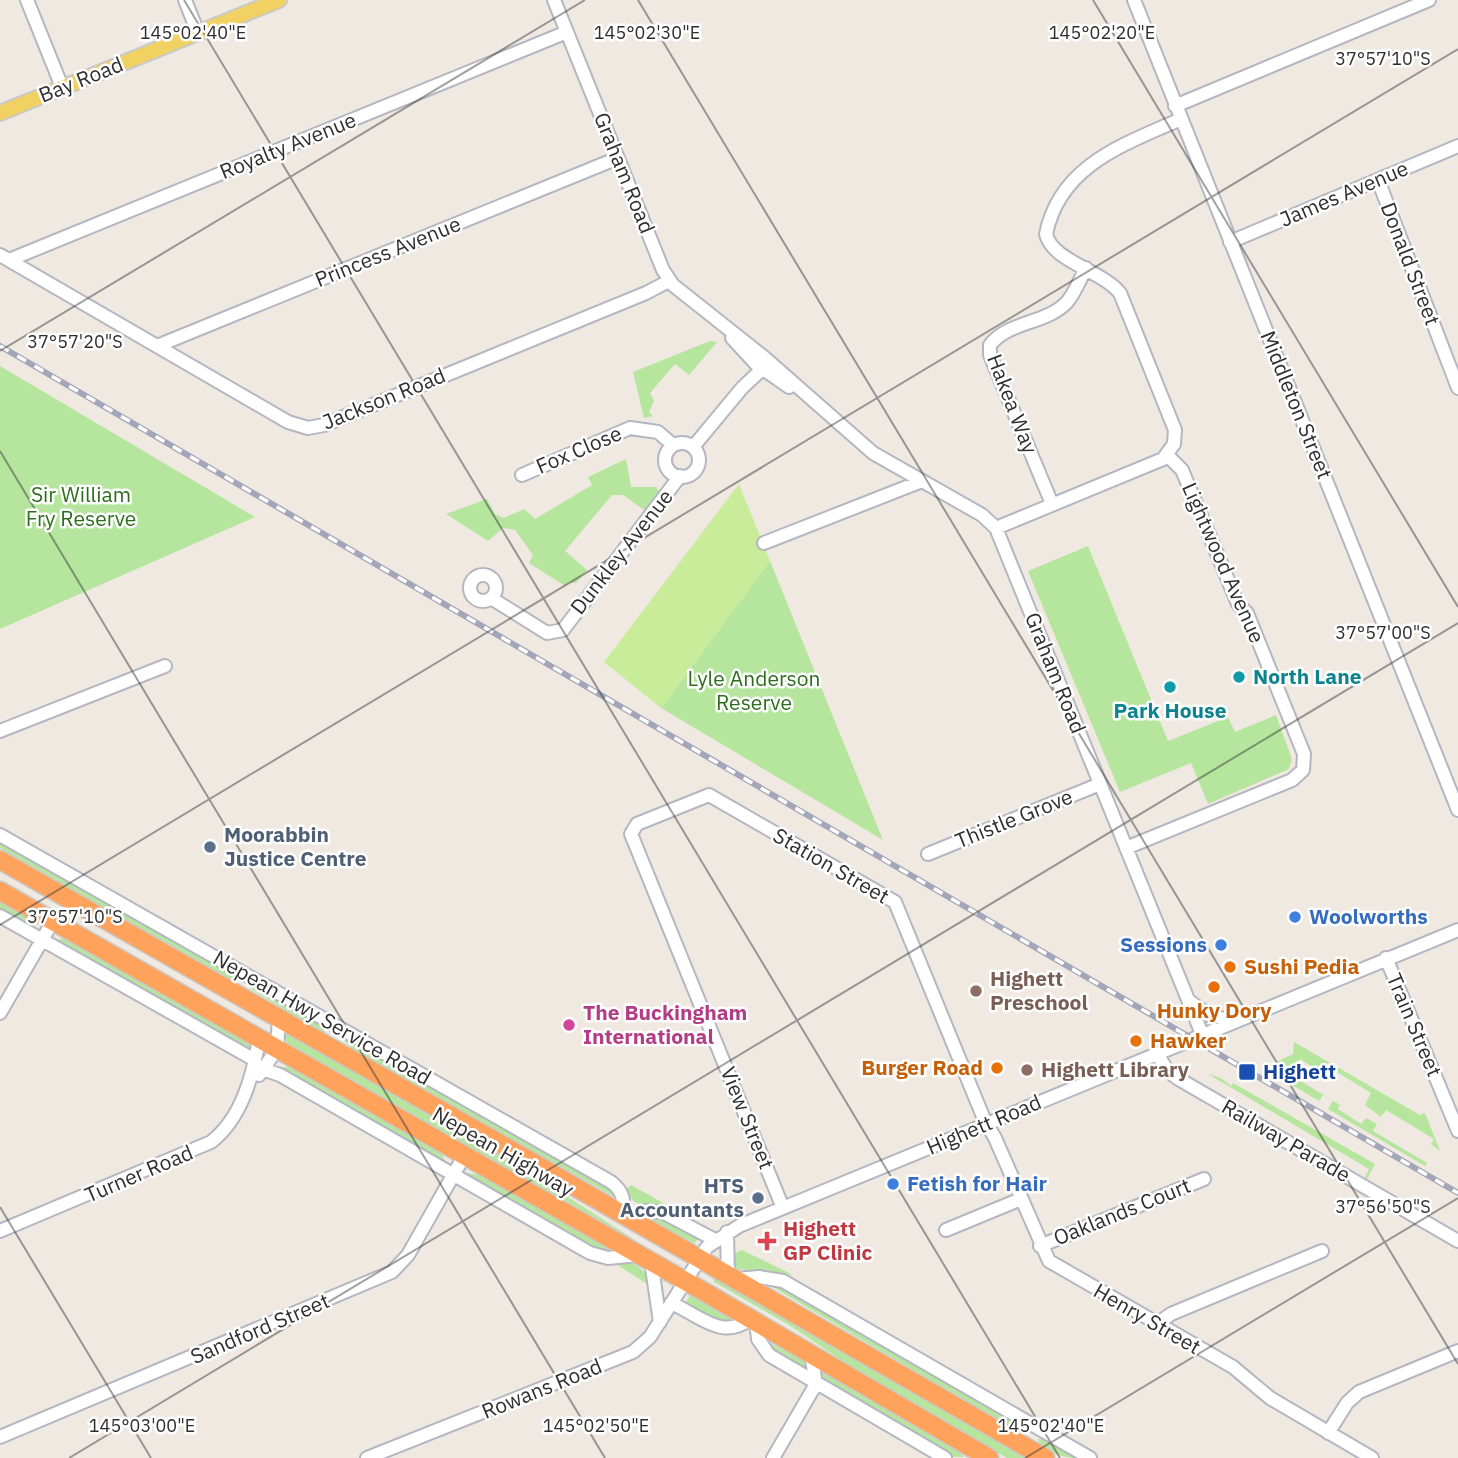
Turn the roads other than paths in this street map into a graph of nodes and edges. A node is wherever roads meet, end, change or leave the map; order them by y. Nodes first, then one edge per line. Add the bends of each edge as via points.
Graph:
1 (27, 0) edge
2 (185, 0) edge
3 (279, 0) edge
4 (554, 0) edge
5 (1134, 0) edge
6 (1429, 0) edge
7 (567, 32) junction
8 (198, 33) junction
9 (62, 87) junction
10 (1175, 106) junction
11 (0, 113) edge
12 (1181, 119) junction
13 (1458, 146) edge
14 (618, 158) junction
15 (1378, 180) junction
16 (1230, 242) junction
17 (4, 257) edge
18 (1086, 268) junction
19 (669, 281) junction
20 (157, 346) junction
21 (761, 364) junction
22 (1458, 388) edge
23 (673, 445) junction
24 (696, 451) junction
25 (1167, 456) junction
26 (905, 472) junction
27 (522, 475) dead end
28 (680, 476) junction
29 (922, 481) junction
30 (886, 494) junction
31 (1052, 504) junction
32 (996, 528) junction
33 (764, 543) dead end
34 (491, 598) dead end
35 (165, 666) dead end
36 (0, 731) edge
37 (1100, 785) junction
38 (1458, 810) edge
39 (631, 834) joint
40 (0, 835) edge
41 (1126, 848) junction
42 (928, 854) dead end
43 (0, 860) edge
44 (0, 891) edge
45 (0, 916) edge
46 (53, 921) junction
47 (1458, 930) edge
48 (42, 940) junction
49 (1386, 958) junction
50 (261, 982) junction
51 (231, 991) junction
52 (1189, 1001) junction
53 (0, 1013) edge
54 (279, 1018) junction
55 (1235, 1021) junction
56 (331, 1023) junction
57 (1202, 1034) junction
58 (259, 1038) junction
59 (277, 1049) junction
60 (337, 1051) junction
61 (1157, 1054) junction
62 (260, 1065) junction
63 (987, 1124) junction
64 (1458, 1130) edge
65 (464, 1156) junction
66 (453, 1174) junction
67 (1204, 1178) dead end
68 (1021, 1199) junction
69 (783, 1208) junction
70 (627, 1218) junction
71 (946, 1230) dead end
72 (0, 1231) edge
73 (652, 1231) junction
74 (727, 1232) junction
75 (715, 1240) junction
76 (1458, 1241) edge
77 (1040, 1246) junction
78 (1322, 1251) dead end
79 (645, 1258) junction
80 (699, 1258) junction
81 (732, 1277) junction
82 (685, 1281) junction
83 (671, 1303) junction
84 (753, 1320) junction
85 (660, 1322) junction
86 (1157, 1324) junction
87 (1458, 1351) edge
88 (811, 1354) junction
89 (816, 1384) junction
90 (1045, 1432) junction
91 (1328, 1433) junction
92 (0, 1437) edge
93 (1018, 1443) junction
94 (1084, 1456) edge
95 (983, 1457) edge
96 (367, 1458) edge
97 (773, 1458) edge
98 (945, 1458) edge
99 (1045, 1458) edge
100 (1372, 1458) edge

1 - 9 street
2 - 8 street
3 - 8 main road, Bay Road
4 - 7 street, Graham Road
5 - 10 street, Middleton Street
6 - 10 street
7 - 14 street, Graham Road
7 - 17 street, Royalty Avenue
8 - 9 main road, Bay Road
9 - 11 main road, Bay Road
10 - 12 street, Middleton Street
12 - 16 street, Middleton Street
12 - 18 street via 1112,149 1092,162 1068,188 1048,226 1048,243
13 - 15 street, James Avenue
14 - 19 street, Graham Road
14 - 20 street, Princess Avenue
15 - 16 street, James Avenue
15 - 22 street, Donald Street
16 - 38 street, Middleton Street
17 - 20 street, Jackson Road
18 - 25 street via 1107,279 1120,293 1175,430
18 - 31 street, Hakea Way via 1059,309 997,335 990,345 990,355
19 - 20 street, Jackson Road via 316,427 288,422
19 - 21 street, Graham Road
21 - 24 street
21 - 26 street, Graham Road via 873,453
23 - 24 street via 684,443
23 - 27 street, Fox Close via 658,432 630,428
23 - 28 street via 665,455 666,465
24 - 28 street via 694,472
25 - 31 street
25 - 41 street, Lightwood Avenue via 1182,470 1238,604 1247,613 1304,754 1303,769 1293,780
26 - 29 street, Graham Road
26 - 30 street
28 - 34 street, Dunkley Avenue via 563,630 547,633
29 - 30 street
29 - 32 street, Graham Road
30 - 33 street
31 - 32 street
32 - 37 street, Graham Road
35 - 36 street
37 - 41 street, Graham Road
37 - 42 street, Thistle Grove
39 - 63 street, Station Street via 637,824 709,794 895,902
39 - 69 street, View Street
40 - 50 street, Nepean Hwy Service Road
41 - 52 street, Graham Road
43 - 51 highway, Nepean Highway
44 - 46 highway, Nepean Highway
45 - 48 street
46 - 48 street
46 - 58 highway, Nepean Highway
47 - 49 street, Highett Road
48 - 53 street
48 - 62 street
49 - 55 street, Highett Road
49 - 64 street, Train Street
50 - 51 street
50 - 56 street, Nepean Hwy Service Road
51 - 54 highway, Nepean Highway
52 - 55 street via 1209,1015
52 - 57 street, Graham Road
54 - 59 street, Turner Road
54 - 60 highway, Nepean Highway
55 - 57 street, Highett Road
56 - 60 street
56 - 70 street, Nepean Hwy Service Road via 611,1182 621,1191
57 - 61 street, Highett Road
58 - 59 highway, Nepean Highway
58 - 62 street, Turner Road
59 - 62 street, Turner Road
59 - 65 highway, Nepean Highway
60 - 70 highway, Nepean Highway
61 - 63 street, Highett Road
61 - 76 street, Railway Parade via 1177,1078
62 - 66 street
62 - 72 street, Turner Road via 223,1132 204,1147
63 - 68 street, Henry Street
63 - 69 street, Highett Road
65 - 66 street, Sandford Street
65 - 79 highway, Nepean Highway
66 - 79 street via 599,1257
66 - 92 street, Sandford Street via 408,1255 392,1272
67 - 77 street, Oaklands Court
68 - 71 street
68 - 77 street, Henry Street
69 - 74 street, Highett Road
70 - 73 highway, Nepean Highway
70 - 75 street via 644,1211 662,1212
73 - 79 highway
73 - 80 highway, Nepean Highway
74 - 75 street, Highett Road
74 - 81 street
75 - 80 street, Highett Road
77 - 86 street, Henry Street via 1056,1266
78 - 86 street
79 - 82 highway, Nepean Highway
79 - 85 street
80 - 81 highway, Nepean Highway
80 - 82 street, Highett Road
81 - 90 street via 783,1280
81 - 93 highway, Nepean Highway
82 - 83 street, Rowans Road
82 - 84 highway, Nepean Highway
83 - 84 street via 725,1329
83 - 85 street, Rowans Road
84 - 88 highway, Nepean Highway
84 - 89 street via 769,1355
85 - 96 street, Rowans Road via 633,1352
86 - 91 street, Henry Street via 1233,1367 1270,1398
87 - 91 street via 1359,1392
88 - 89 street
88 - 95 highway, Nepean Highway
89 - 97 street
89 - 98 street
90 - 93 street
90 - 94 street
91 - 100 street, Henry Street
93 - 99 highway, Nepean Highway

